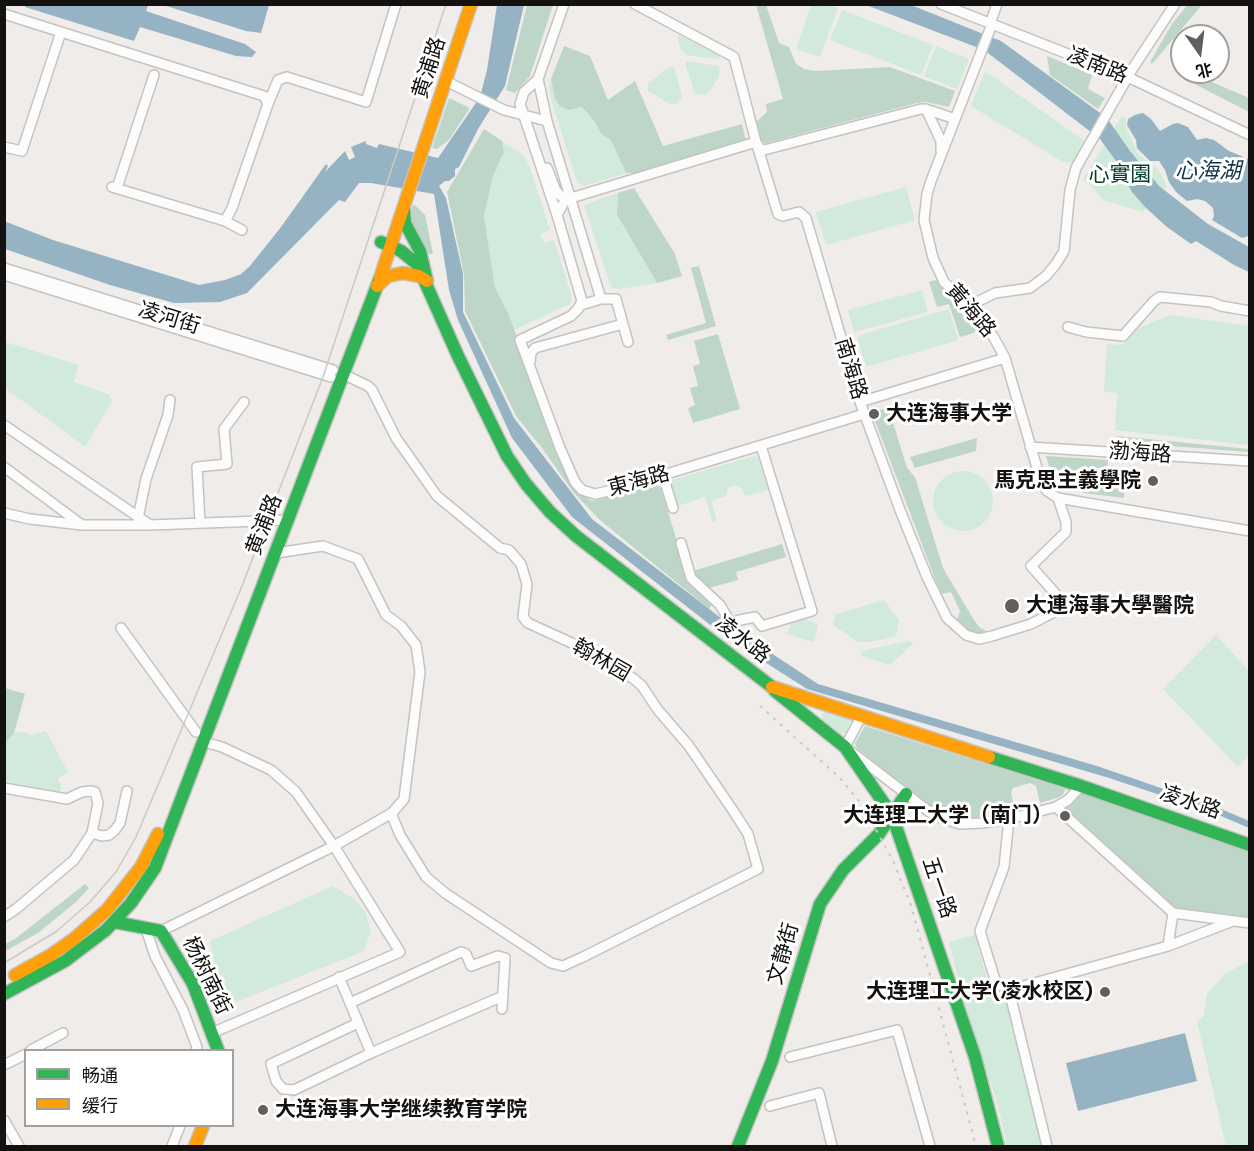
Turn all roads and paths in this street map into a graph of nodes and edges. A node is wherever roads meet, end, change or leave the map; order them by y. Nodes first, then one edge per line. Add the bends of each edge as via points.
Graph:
1 (396, 4) edge
2 (460, 4) edge
3 (471, 4) edge
4 (564, 4) edge
5 (635, 4) edge
6 (941, 4) edge
7 (997, 4) edge
8 (1175, 4) edge
9 (4, 14) edge
10 (991, 24) junction
11 (61, 32) junction
12 (154, 75) dead end
13 (1127, 78) junction
14 (538, 79) junction
15 (446, 81) junction
16 (268, 104) junction
17 (926, 109) junction
18 (524, 116) junction
19 (955, 119) junction
20 (547, 121) junction
21 (1250, 135) edge
22 (756, 142) junction
23 (4, 147) edge
24 (418, 148) junction
25 (536, 153) junction
26 (941, 153) junction
27 (572, 198) junction
28 (401, 204) junction
29 (557, 215) junction
30 (225, 221) junction
31 (242, 230) dead end
32 (386, 244) junction
33 (588, 252) junction
34 (570, 257) junction
35 (4, 268) edge
36 (4, 276) edge
37 (427, 281) junction
38 (377, 286) junction
39 (601, 299) junction
40 (581, 305) junction
41 (969, 306) junction
42 (1250, 311) edge
43 (623, 324) junction
44 (1068, 327) dead end
45 (628, 342) dead end
46 (1005, 358) junction
47 (531, 370) junction
48 (336, 374) junction
49 (170, 400) dead end
50 (244, 402) dead end
51 (860, 402) junction
52 (864, 414) junction
53 (4, 425) edge
54 (761, 446) junction
55 (1030, 447) junction
56 (1250, 461) edge
57 (4, 467) edge
58 (663, 476) junction
59 (1058, 498) junction
60 (672, 508) dead end
61 (4, 513) edge
62 (138, 518) junction
63 (282, 520) junction
64 (200, 523) junction
65 (82, 525) junction
66 (150, 525) junction
67 (1250, 531) edge
68 (681, 543) dead end
69 (276, 553) junction
70 (121, 628) dead end
71 (768, 686) junction
72 (823, 704) junction
73 (861, 717) junction
74 (814, 723) junction
75 (200, 737) junction
76 (845, 747) junction
77 (1081, 786) junction
78 (4, 788) edge
79 (127, 791) dead end
80 (906, 794) junction
81 (1056, 807) junction
82 (391, 813) junction
83 (892, 815) junction
84 (1009, 819) junction
85 (92, 833) junction
86 (1250, 845) edge
87 (333, 846) junction
88 (1173, 913) junction
89 (4, 917) edge
90 (1234, 921) junction
91 (114, 922) junction
92 (1250, 923) edge
93 (161, 931) junction
94 (147, 932) dead end
95 (1168, 946) junction
96 (339, 977) junction
97 (4, 981) edge
98 (1009, 990) junction
99 (4, 994) edge
100 (503, 996) junction
101 (350, 1003) junction
102 (502, 1009) dead end
103 (358, 1023) junction
104 (212, 1033) junction
105 (63, 1034) dead end
106 (33, 1049) edge
107 (196, 1049) edge
108 (218, 1049) edge
109 (371, 1053) junction
110 (24, 1054) edge
111 (790, 1057) dead end
112 (4, 1065) edge
113 (770, 1106) dead end
114 (4, 1120) edge
115 (179, 1127) edge
116 (202, 1127) edge
117 (19, 1146) edge
118 (172, 1146) edge
119 (195, 1146) edge
120 (738, 1146) edge
121 (832, 1146) edge
122 (930, 1146) edge
123 (998, 1146) edge
124 (1047, 1146) edge

1 - 16 street via 366,102 287,76 278,80
2 - 24 main road, 黄浦路
3 - 15 main road, 黄浦路
4 - 14 street
5 - 22 street, 南海路 via 734,57
6 - 10 street, 凌南路
7 - 10 street
8 - 13 street
9 - 11 street
10 - 13 street, 凌南路
10 - 19 street, 黃海路
11 - 16 street via 264,96
11 - 23 street via 22,151
12 - 30 street via 115,188
13 - 21 street, 凌南路
13 - 41 street via 1076,168 1064,251 1056,264 1030,288 994,293
14 - 18 street via 524,92 520,104
14 - 20 street
15 - 18 street
15 - 24 main road, 黄浦路
16 - 30 street
17 - 19 street
17 - 22 street via 764,150
17 - 26 street via 941,141
18 - 20 street
18 - 25 street
19 - 26 street, 黃海路
20 - 27 street
22 - 27 street
22 - 51 street, 南海路 via 778,214 799,212 806,218
24 - 28 main road, 黄浦路
25 - 27 street via 545,162 556,191
25 - 29 street
26 - 41 street, 黃海路 via 927,194 924,220 933,258 944,282
27 - 29 street via 564,202
27 - 33 street
28 - 32 main road, 黄浦路
28 - 37 main road
29 - 34 street
30 - 31 street
32 - 37 main road, 凌水路 via 417,264
32 - 38 main road, 黄浦路
32 - 48 main road, 黄浦路
33 - 34 street
33 - 39 street
34 - 40 street
35 - 48 street, 凌河街
36 - 48 street, 凌河街
37 - 38 main road via 403,273 388,276
37 - 71 main road, 凌水路 via 502,447 526,484 576,536
38 - 48 main road, 黄浦路
39 - 40 street
39 - 43 street via 616,299
40 - 47 street, 東海路 via 571,316 520,340
41 - 46 street, 黃海路
42 - 44 street via 1160,297 1123,336
43 - 45 street
43 - 47 street via 534,348
46 - 51 street
46 - 55 street, 黃海路
47 - 58 street, 東海路 via 560,448 582,490 595,494
48 - 63 main road, 黄浦路
48 - 82 street, 翰林园 via 372,390 396,438 437,496 521,564 527,584 522,618 598,655 642,686 689,746 748,834 758,869 563,966 551,963 426,877
49 - 62 street
50 - 64 street via 224,429 227,464 197,467
51 - 52 street, 南海路
52 - 54 street, 東海路
52 - 59 street, 南海路 via 927,577 947,618 966,635 980,639 992,636 1031,624 1064,607 1031,566 1066,532
53 - 62 street
54 - 58 street, 東海路
54 - 68 street via 812,611 762,626 755,617 730,622 720,604 691,578
55 - 56 street, 渤海路
55 - 59 street, 黃海路 via 1042,485
57 - 65 street
58 - 60 street
59 - 67 street
61 - 65 street
62 - 66 street
63 - 64 street
63 - 69 main road, 黄浦路
63 - 75 main road, 黄浦路
64 - 66 street
65 - 66 street
69 - 75 main road, 黄浦路
69 - 82 street via 323,546 358,559 386,615 416,645 420,672 404,799
70 - 75 street
71 - 72 main road, 凌水路
71 - 74 main road, 五一路
72 - 73 main road, 凌水路
72 - 74 street
73 - 76 street
73 - 77 main road, 凌水路
74 - 76 main road, 五一路
75 - 87 street via 271,770 296,792
75 - 91 main road, 黄浦路 via 155,868
75 - 97 main road, 黄浦路 via 158,834 132,881 74,939
76 - 80 street
76 - 83 main road, 五一路
77 - 81 street
77 - 86 main road, 凌水路
78 - 85 street via 60,799 95,792 97,814
79 - 85 street via 115,830 102,836
80 - 83 main road, 文静街
80 - 84 street via 935,816 960,824
81 - 84 street
81 - 88 street
82 - 87 street
83 - 120 main road, 文静街 via 843,870 820,904 772,1061
83 - 123 main road, 五一路 via 975,1057
84 - 98 street via 1004,867 980,931 996,983
85 - 89 street via 74,860
87 - 93 street
87 - 96 street via 400,952
88 - 90 street
88 - 95 street
90 - 92 street
90 - 95 street
91 - 93 main road, 杨树南街
91 - 99 main road, 黄浦路 via 76,954
93 - 104 main road, 杨树南街 via 193,984
94 - 107 street via 183,1010
95 - 98 street
96 - 101 street
96 - 104 street
98 - 124 street
100 - 101 street via 505,958 498,956 471,966 461,952
100 - 102 street
100 - 109 street
101 - 103 street
103 - 109 street
103 - 109 street via 271,1064 276,1081 283,1089 294,1090
104 - 108 main road, 杨树南街
105 - 106 street
110 - 112 street
111 - 122 street via 897,1030
113 - 121 street via 819,1093
114 - 117 street
115 - 118 street
116 - 119 main road

